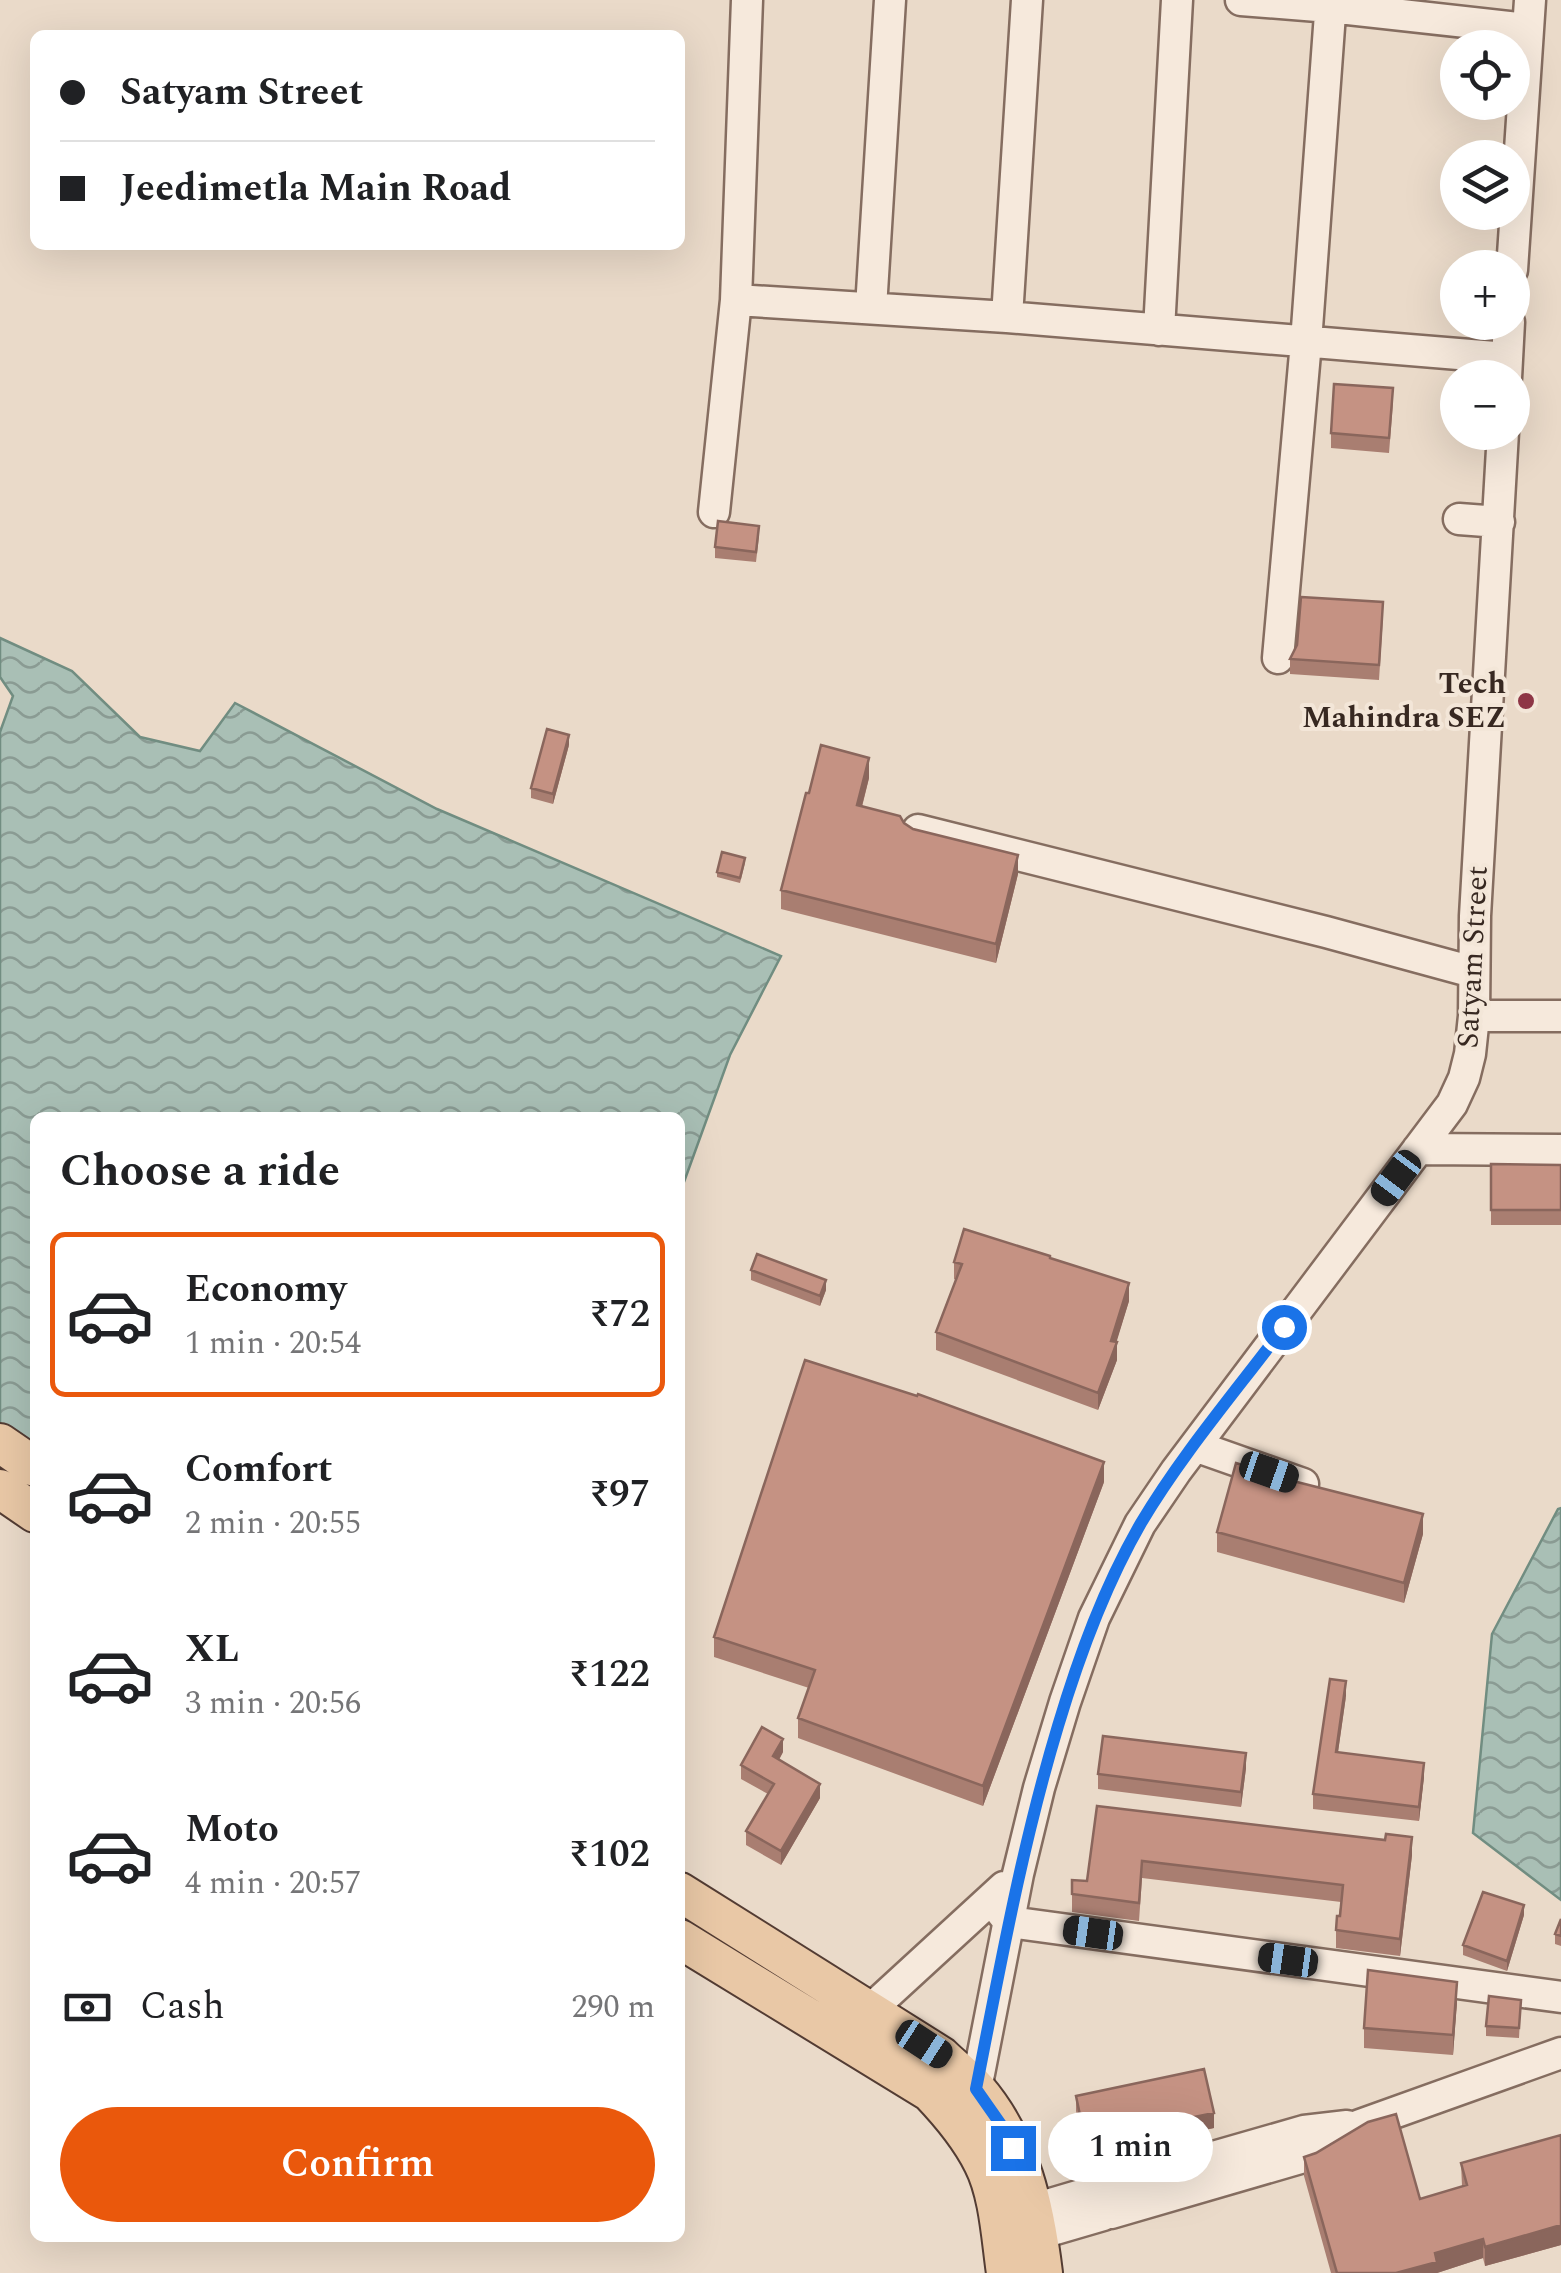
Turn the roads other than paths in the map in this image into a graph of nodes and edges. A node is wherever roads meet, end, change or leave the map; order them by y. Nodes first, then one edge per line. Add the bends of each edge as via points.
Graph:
1 (748, 0) edge
2 (890, 0) edge
3 (1027, 0) edge
4 (1177, 0) edge
5 (1241, 0) edge
6 (1331, 4) edge
7 (1529, 14) edge
8 (1513, 250) edge
9 (736, 300) junction
10 (871, 308) junction
11 (1006, 317) junction
12 (1160, 330) junction
13 (1306, 342) junction
14 (1444, 360) edge
15 (1502, 450) edge
16 (714, 512) dead end
17 (1459, 519) dead end
18 (1499, 522) junction
19 (1278, 658) dead end
20 (918, 830) edge
21 (1473, 972) junction
22 (1474, 1016) junction
23 (1561, 1016) edge
24 (1418, 1149) junction
25 (1561, 1150) edge
26 (0, 1443) edge
27 (1195, 1446) junction
28 (30, 1464) edge
29 (1303, 1484) edge
30 (0, 1488) edge
31 (30, 1509) edge
32 (685, 1895) edge
33 (1000, 1911) junction
34 (685, 1942) edge
35 (1561, 1997) edge
36 (870, 2010) junction
37 (1561, 2054) edge
38 (976, 2089) junction
39 (1036, 2221) junction
40 (1006, 2273) edge
41 (1043, 2273) edge

1 - 9 street
2 - 10 street
3 - 11 street
4 - 12 street
5 - 6 street
6 - 7 street
6 - 13 street
7 - 8 street
9 - 10 street
9 - 16 street
10 - 11 street
11 - 12 street
12 - 13 street
13 - 14 street
13 - 19 street
15 - 18 street, Satyam Street
17 - 18 street
18 - 21 street, Satyam Street
20 - 21 street
21 - 22 street, Satyam Street
22 - 23 street
22 - 24 street, Satyam Street via 1464,1078
24 - 25 street
24 - 27 street, Satyam Street
26 - 28 main road
27 - 29 street
27 - 33 street, Satyam Street via 1140,1524 1094,1618 1018,1874
30 - 31 main road
32 - 36 main road
33 - 35 street
33 - 36 street, Satyam Street
33 - 38 street
34 - 40 main road via 930,2092 984,2164
36 - 38 main road via 941,2056
37 - 39 street via 1360,2125 1307,2156
38 - 39 main road via 1022,2168
39 - 41 main road

